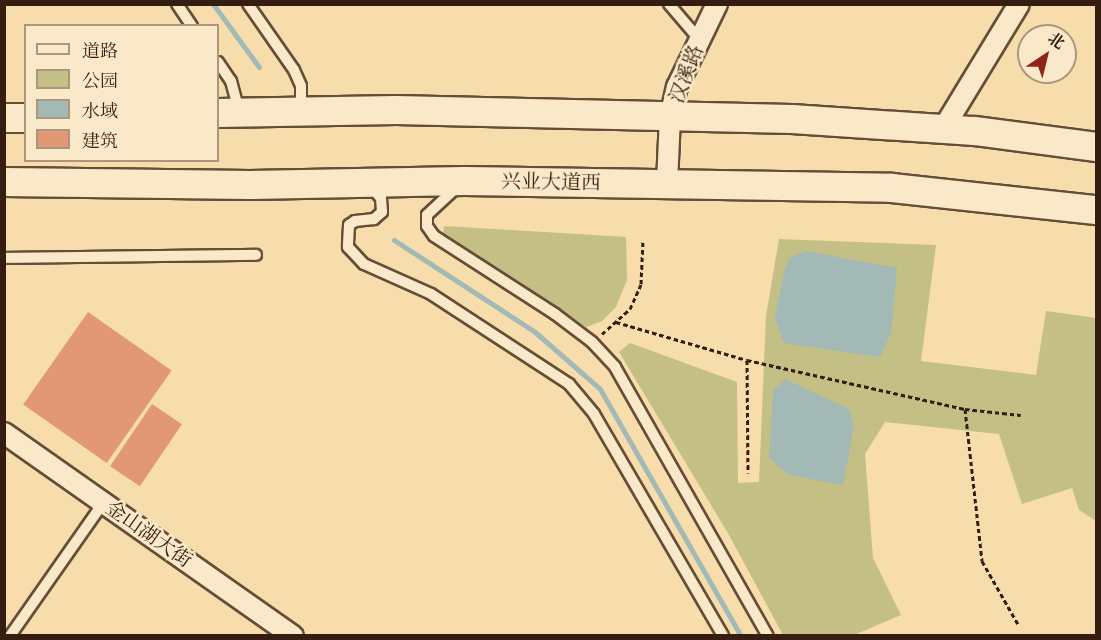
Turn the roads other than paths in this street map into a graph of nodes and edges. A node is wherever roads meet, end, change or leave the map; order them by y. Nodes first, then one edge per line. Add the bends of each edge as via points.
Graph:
1 (177, 4) edge
2 (248, 4) edge
3 (669, 4) edge
4 (717, 4) edge
5 (1019, 4) edge
6 (191, 24) edge
7 (699, 39) junction
8 (219, 63) edge
9 (301, 112) junction
10 (229, 113) edge
11 (670, 117) junction
12 (4, 118) edge
13 (24, 118) edge
14 (943, 129) junction
15 (1096, 147) edge
16 (464, 181) junction
17 (4, 182) edge
18 (367, 182) junction
19 (667, 183) junction
20 (1096, 210) edge
21 (256, 255) dead end
22 (4, 258) edge
23 (4, 432) edge
24 (104, 502) junction
25 (10, 636) edge
26 (293, 636) edge
27 (723, 636) edge
28 (768, 636) edge

1 - 6 lane
2 - 9 lane via 294,70 301,86
3 - 7 lane
4 - 7 street, 汉溪路
5 - 14 street
7 - 11 street, 汉溪路 via 677,87
8 - 10 lane via 231,81
9 - 10 street
9 - 11 street
11 - 14 street via 792,118
11 - 19 street, 汉溪路
12 - 13 street
14 - 15 street
16 - 18 street, 兴业大道西
16 - 19 street, 兴业大道西
16 - 28 lane via 431,208 427,225 434,236 592,342 615,367
17 - 18 street, 兴业大道西
18 - 27 lane via 381,198 382,212 374,219 349,225 348,247 364,264 431,294 569,384 611,442
19 - 20 street, 兴业大道西 via 892,188
21 - 22 lane
23 - 24 street, 金山湖大街
24 - 25 lane
24 - 26 street, 金山湖大街

